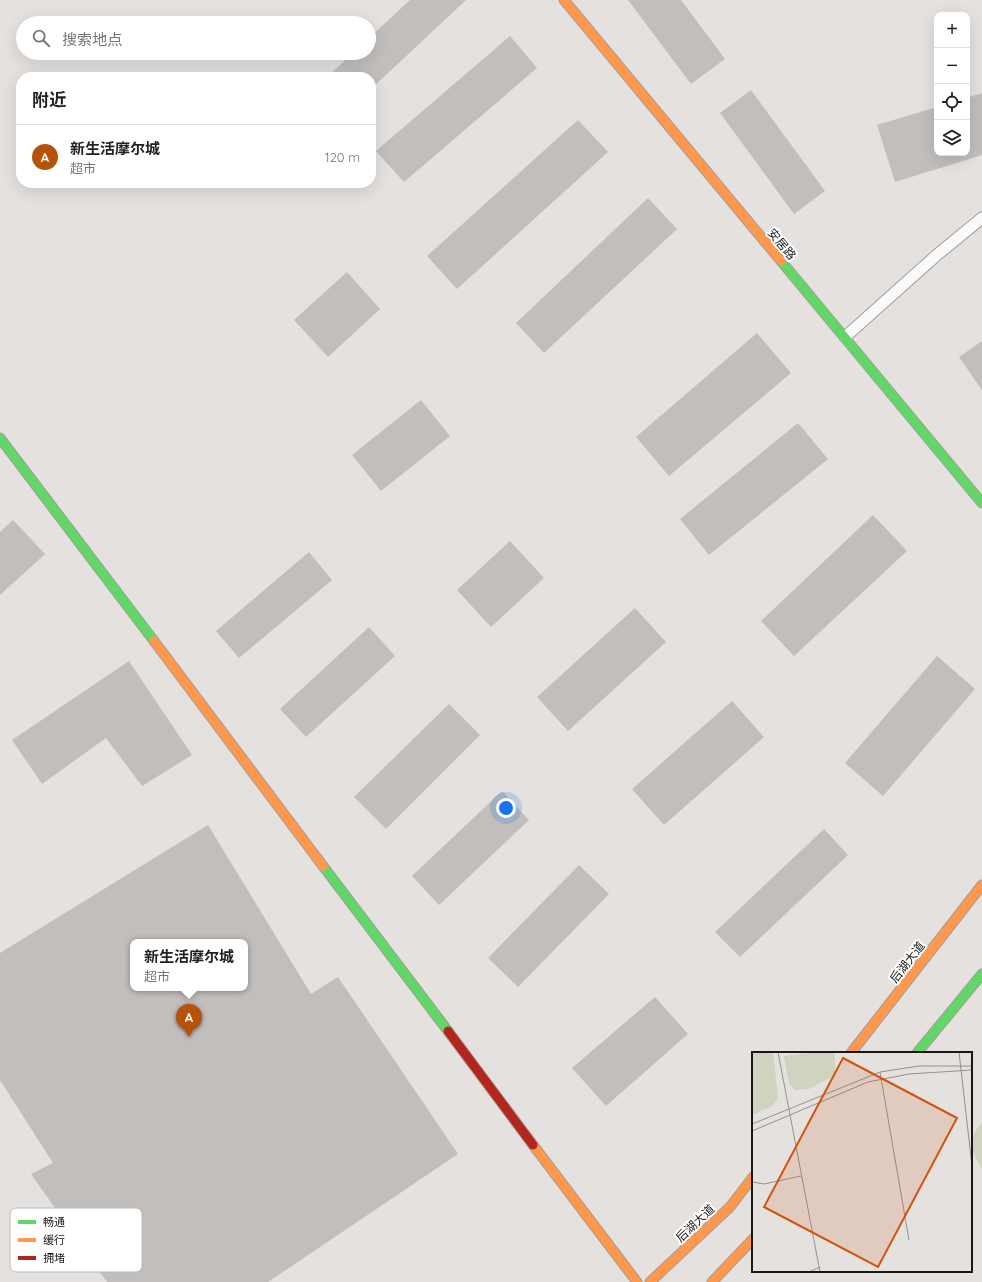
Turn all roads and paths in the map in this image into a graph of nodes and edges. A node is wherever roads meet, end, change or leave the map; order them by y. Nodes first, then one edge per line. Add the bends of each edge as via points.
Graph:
1 (564, 0) edge
2 (982, 218) edge
3 (845, 338) junction
4 (0, 438) edge
5 (982, 503) edge
6 (982, 885) edge
7 (982, 974) edge
8 (851, 1052) edge
9 (918, 1052) edge
10 (752, 1178) edge
11 (752, 1240) edge
12 (637, 1282) edge
13 (650, 1282) edge
14 (712, 1282) edge

1 - 3 street, 安居路
2 - 3 lane
3 - 5 street, 安居路
4 - 12 street
6 - 8 street, 后湖大道
7 - 9 street
10 - 13 street, 后湖大道 via 730,1207
11 - 14 street

